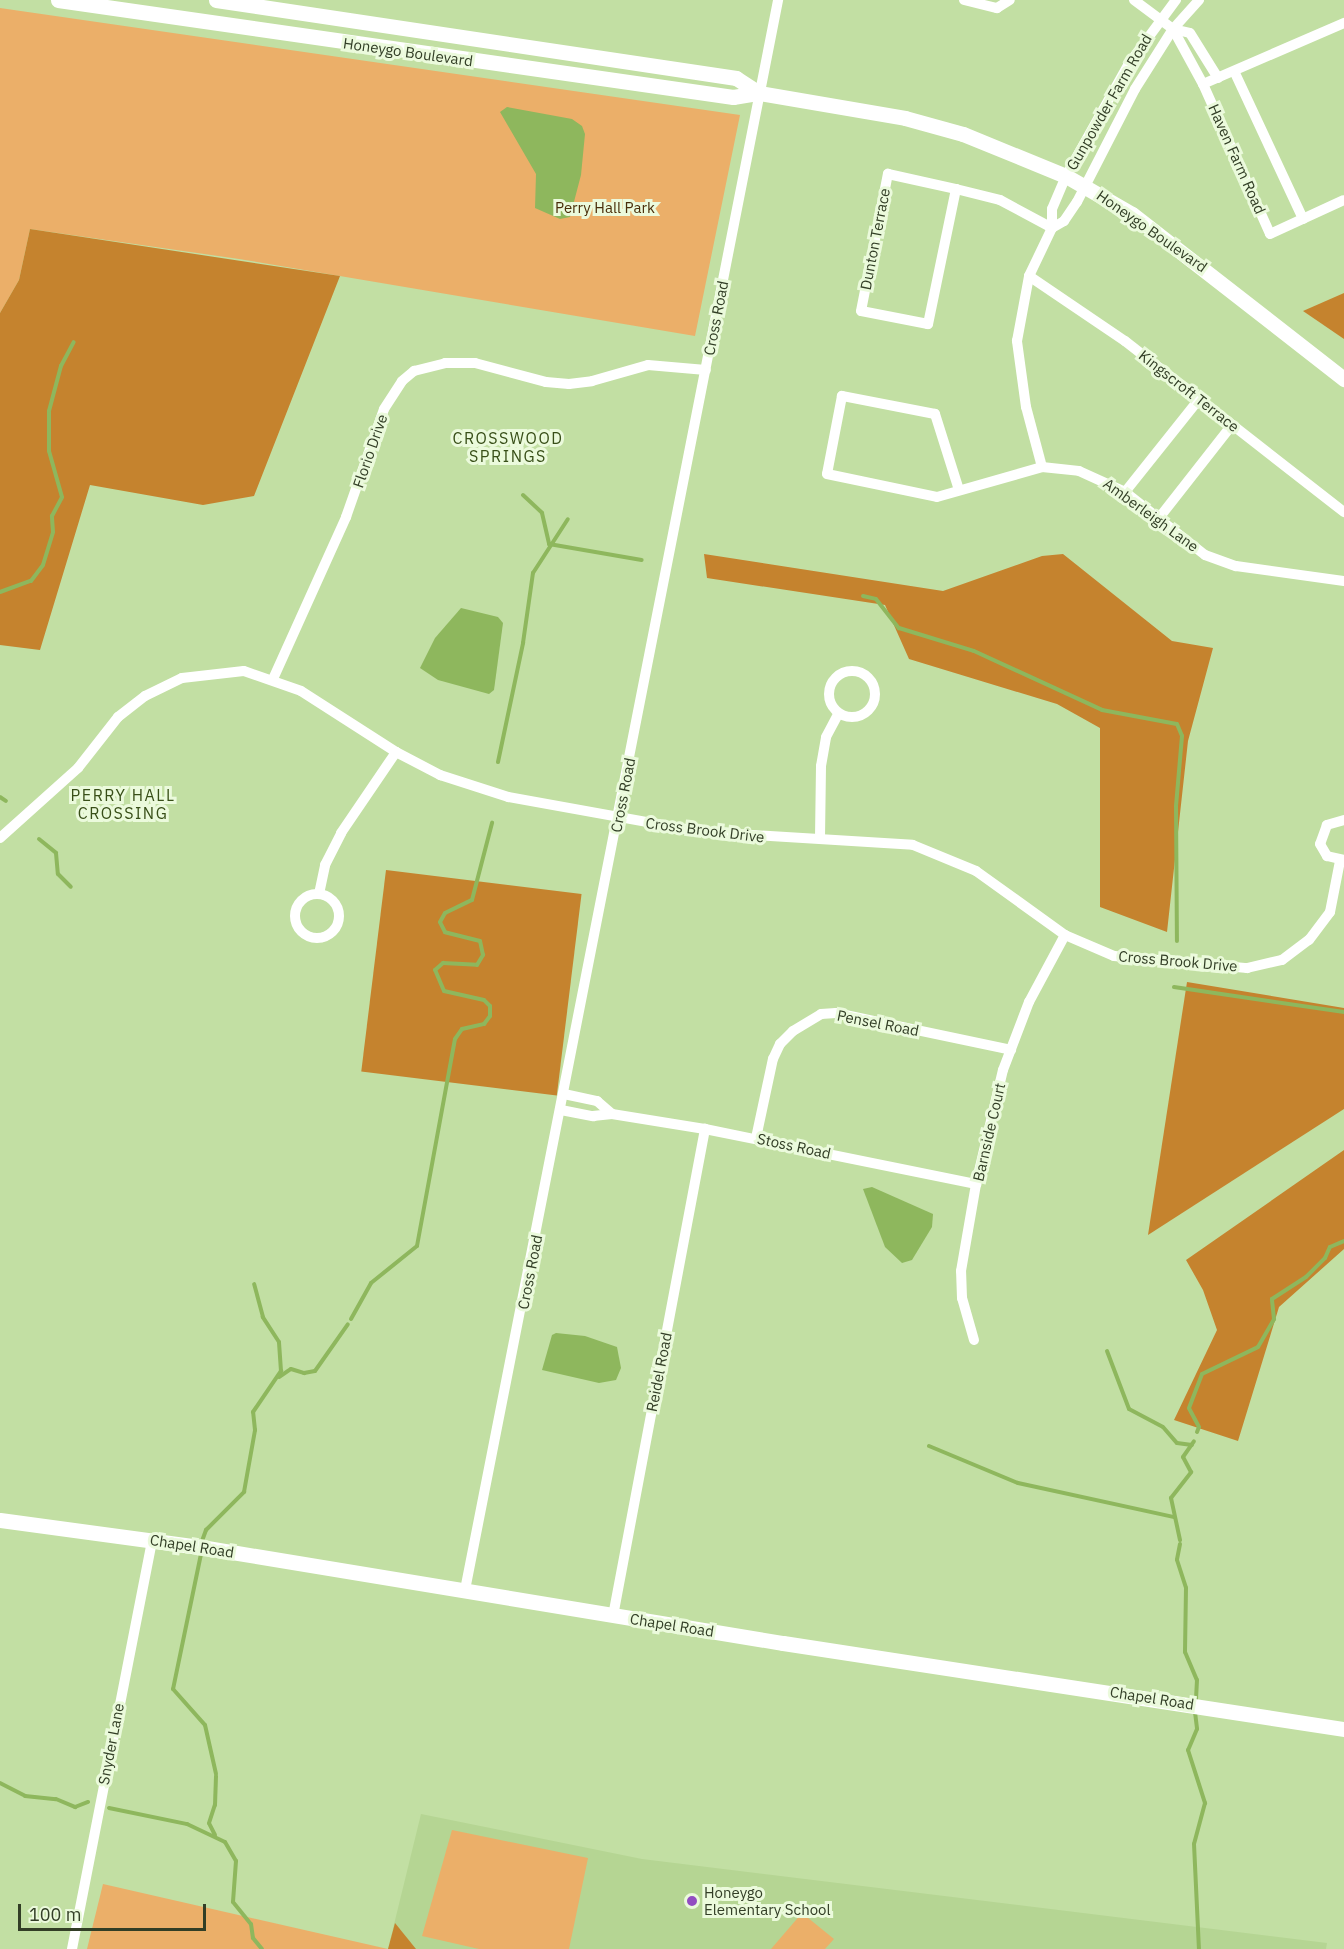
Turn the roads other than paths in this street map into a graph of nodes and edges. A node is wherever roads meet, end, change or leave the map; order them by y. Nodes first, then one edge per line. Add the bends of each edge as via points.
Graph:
1 (58, 0) edge
2 (216, 0) edge
3 (778, 0) edge
4 (964, 0) edge
5 (1010, 0) edge
6 (1134, 0) edge
7 (1176, 0) edge
8 (1199, 0) edge
9 (285, 5) edge
10 (1159, 20) junction
11 (1344, 23) edge
12 (1173, 29) junction
13 (1235, 73) junction
14 (1218, 78) junction
15 (1203, 84) junction
16 (759, 93) junction
17 (1066, 176) junction
18 (1085, 186) junction
19 (956, 189) junction
20 (1344, 200) edge
21 (1303, 219) junction
22 (1052, 228) junction
23 (1029, 276) junction
24 (706, 370) junction
25 (1344, 378) edge
26 (1200, 398) junction
27 (1232, 425) junction
28 (1042, 467) junction
29 (959, 490) junction
30 (1125, 492) junction
31 (1344, 512) edge
32 (1159, 518) junction
33 (1344, 581) edge
34 (273, 679) junction
35 (839, 713) junction
36 (396, 752) junction
37 (619, 817) junction
38 (1344, 820) edge
39 (0, 838) edge
40 (820, 838) junction
41 (1342, 860) edge
42 (319, 894) junction
43 (1065, 935) junction
44 (1011, 1050) junction
45 (564, 1094) junction
46 (561, 1110) junction
47 (612, 1114) junction
48 (705, 1129) junction
49 (756, 1138) junction
50 (976, 1184) junction
51 (974, 1340) dead end
52 (0, 1520) edge
53 (152, 1540) junction
54 (465, 1590) junction
55 (613, 1616) junction
56 (1344, 1729) edge
57 (72, 1949) edge

1 - 16 main road, Honeygo Boulevard via 733,97
2 - 9 main road, Honeygo Boulevard
3 - 16 street, Cross Road
4 - 5 street via 997,8
6 - 10 street
7 - 10 street, Gunpowder Farm Road
8 - 12 street, Gunpowder Farm Road
9 - 16 main road, Honeygo Boulevard via 736,78
10 - 12 street
10 - 17 street, Gunpowder Farm Road via 1128,65
11 - 13 street
12 - 14 street via 1190,33
12 - 15 street, Haven Farm Road
12 - 18 street, Gunpowder Farm Road via 1135,89
13 - 14 street
13 - 21 street
14 - 15 street
15 - 21 street, Haven Farm Road via 1270,234
16 - 17 main road, Honeygo Boulevard via 904,118 963,134
16 - 24 street, Cross Road
17 - 18 main road, Honeygo Boulevard
17 - 22 street, Gunpowder Farm Road via 1052,209
18 - 22 street, Gunpowder Farm Road via 1064,221
18 - 25 main road, Honeygo Boulevard via 1178,246
19 - 19 street, Dunton Terrace via 888,174 861,311 928,324
19 - 22 street, Dunton Terrace via 1000,200
20 - 21 street
22 - 23 street
23 - 26 street, Kingscroft Terrace
23 - 28 street via 1017,341 1026,406
24 - 34 street, Florio Drive via 648,365 569,384 546,382 475,363 445,363 414,371 402,381 384,409 346,517
24 - 37 street, Cross Road
26 - 27 street, Kingscroft Terrace
26 - 30 street
27 - 31 street, Kingscroft Terrace
27 - 32 street
28 - 29 street, Amberleigh Lane
28 - 30 street, Amberleigh Lane via 1079,471
29 - 29 street, Amberleigh Lane via 937,497 826,474 842,396 935,414
30 - 32 street, Amberleigh Lane
32 - 33 street, Amberleigh Lane via 1205,555 1236,566
34 - 36 street, Cross Brook Drive via 302,691
34 - 39 street, Cross Brook Drive via 244,671 218,672 182,678 145,696 118,717 78,768
35 - 35 street via 854,717 868,711 874,689 866,676 852,672 834,681 830,701
35 - 40 street via 826,737 821,766
36 - 37 street, Cross Brook Drive via 440,775 508,797
36 - 42 street via 341,833 326,865
37 - 40 street, Cross Brook Drive via 703,832
37 - 45 street, Cross Road
38 - 41 street, Cross Brook Drive via 1327,825 1320,837 1327,856
40 - 43 street, Cross Brook Drive via 913,845 949,859 994,883
41 - 43 street, Cross Brook Drive via 1336,894 1320,927 1294,953 1269,965 1247,968 1114,956
42 - 42 street via 302,899 294,913 300,932 315,939 328,936 338,922 335,903
43 - 44 street, Barnside Court via 1040,979
44 - 49 street, Pensel Road via 836,1013 821,1014 792,1031 780,1044 773,1059
44 - 50 street, Barnside Court via 997,1091
45 - 46 street, Cross Road
45 - 47 street, Stoss Road via 597,1101
46 - 47 street, Stoss Road via 593,1116
46 - 54 street, Cross Road
47 - 48 street, Stoss Road
48 - 49 street, Stoss Road
48 - 55 street, Reidel Road
49 - 50 street, Stoss Road
50 - 51 street, Barnside Court via 961,1271 962,1298
52 - 53 main road, Chapel Road
53 - 54 main road, Chapel Road
53 - 57 street, Snyder Lane
54 - 55 main road, Chapel Road
55 - 56 main road, Chapel Road

